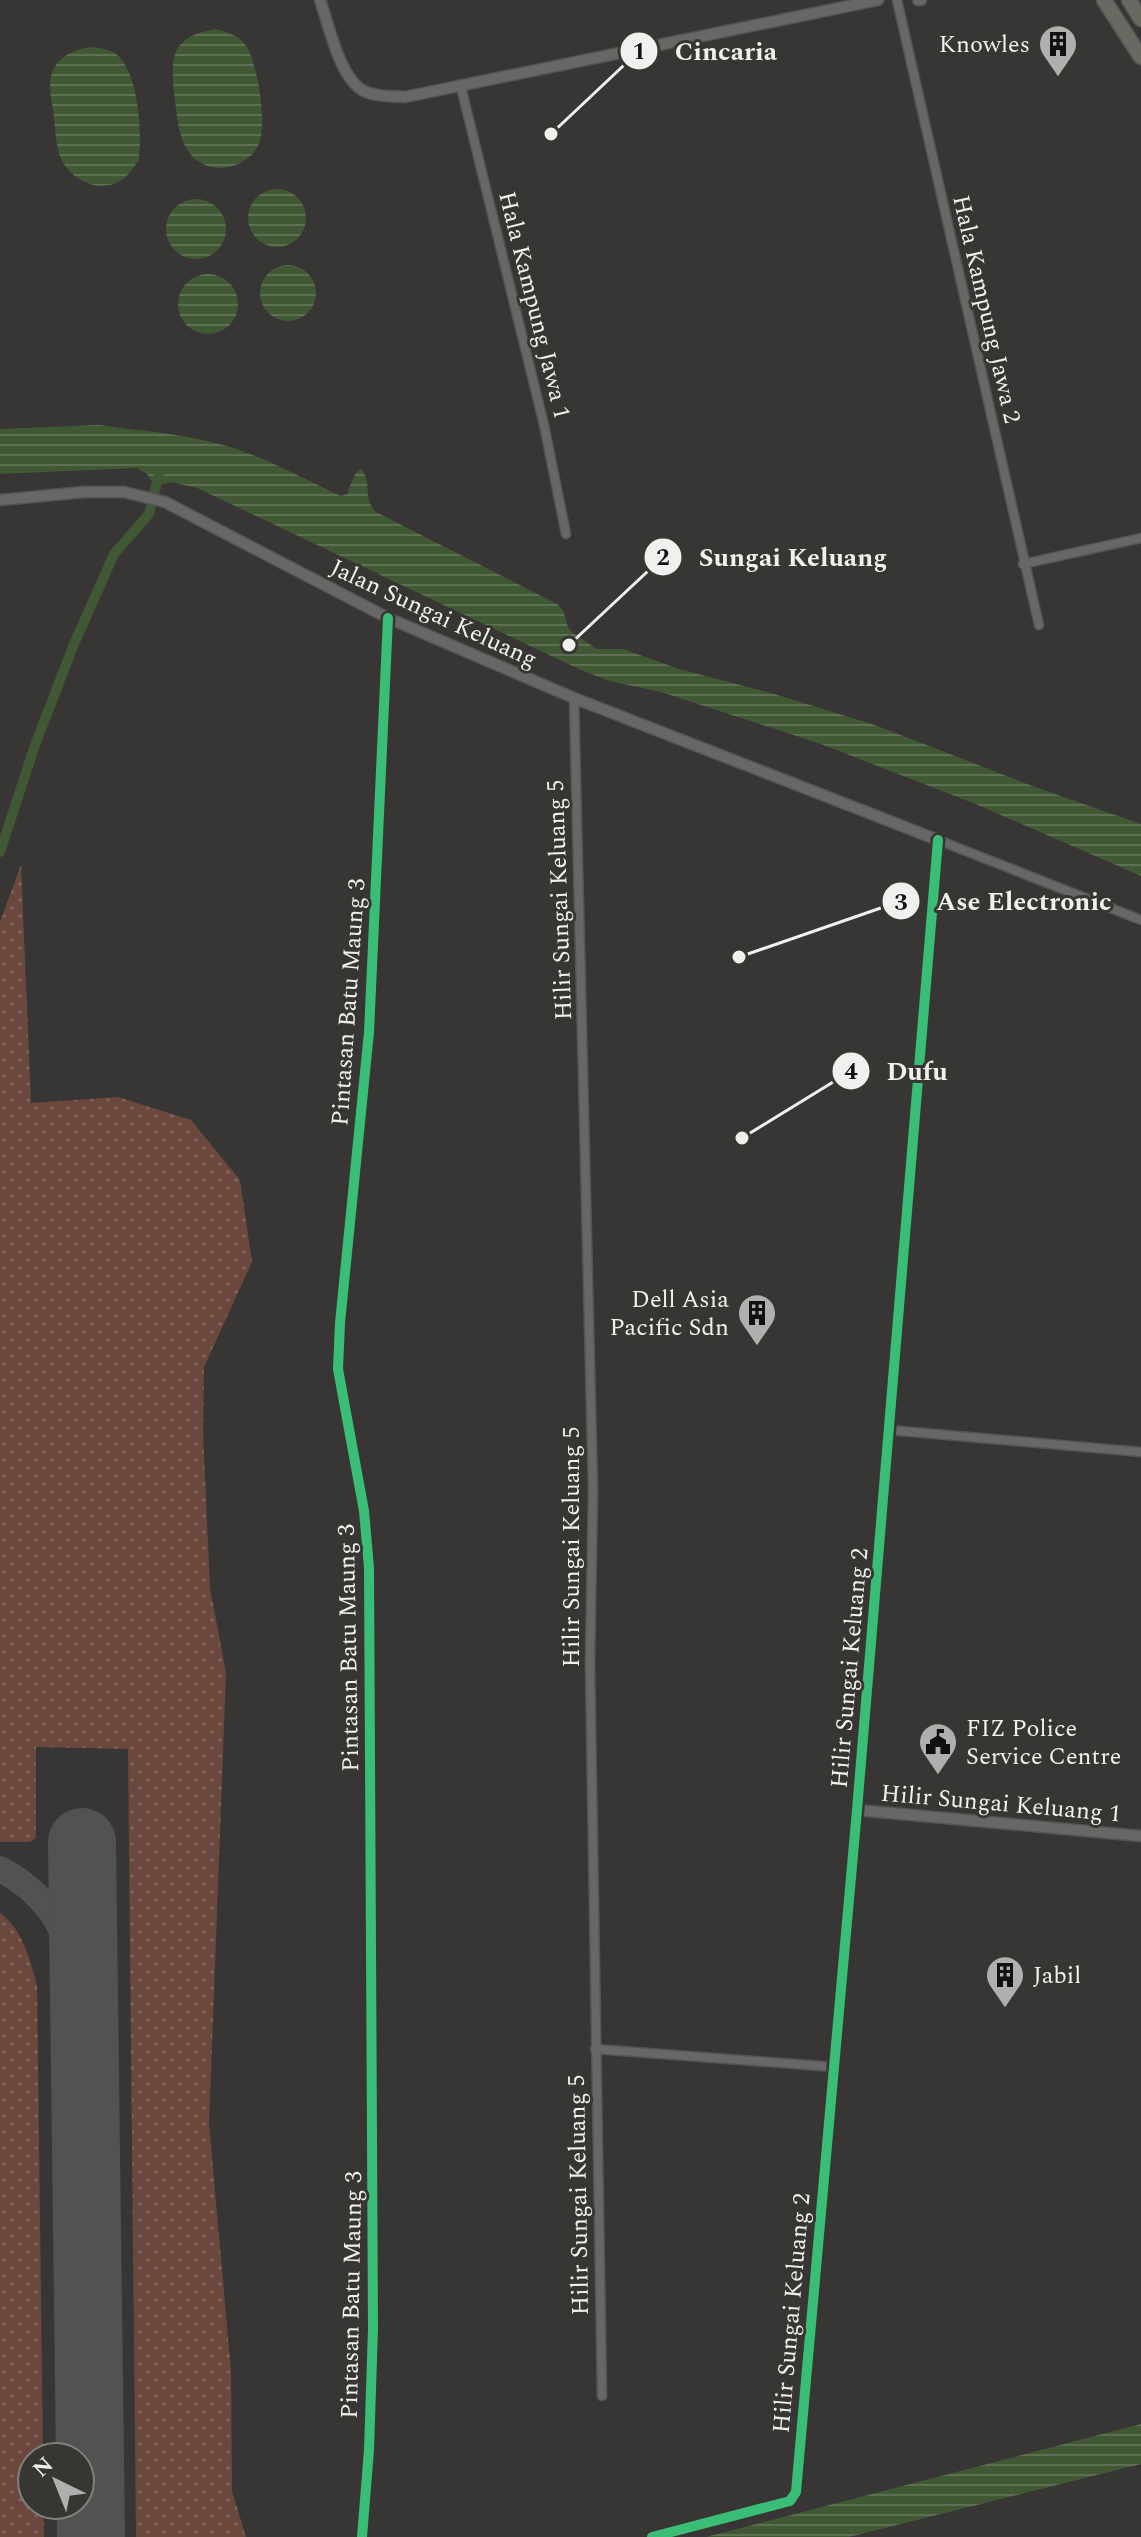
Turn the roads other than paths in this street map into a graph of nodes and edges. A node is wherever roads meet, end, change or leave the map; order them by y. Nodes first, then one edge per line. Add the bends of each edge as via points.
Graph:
1 (320, 0) edge
2 (878, 0) edge
3 (897, 0) edge
4 (1104, 0) edge
5 (1111, 0) edge
6 (1129, 0) edge
7 (1141, 19) edge
8 (1141, 43) edge
9 (1141, 57) edge
10 (461, 87) junction
11 (0, 500) edge
12 (566, 534) dead end
13 (1141, 538) edge
14 (1023, 564) junction
15 (388, 618) junction
16 (1039, 625) dead end
17 (574, 698) junction
18 (938, 840) junction
19 (1141, 920) edge
20 (889, 1430) junction
21 (1141, 1452) edge
22 (857, 1810) junction
23 (1141, 1836) edge
24 (595, 2049) junction
25 (834, 2067) junction
26 (602, 2396) dead end
27 (362, 2537) edge
28 (652, 2537) edge

1 - 10 street via 341,62 362,90 405,97
2 - 10 street
3 - 14 street, Hala Kampung Jawa 2
4 - 9 highway
5 - 8 highway
6 - 7 highway
10 - 12 street, Hala Kampung Jawa 1
11 - 15 street, Jalan Sungai Keluang via 124,492 165,502
13 - 14 street
14 - 16 street, Hala Kampung Jawa 2
15 - 17 street, Jalan Sungai Keluang
15 - 27 street, Pintasan Batu Maung 3 via 369,1032 338,1369 369,1568 373,2329
17 - 18 street, Jalan Sungai Keluang
17 - 24 street, Hilir Sungai Keluang 5 via 593,1490
18 - 19 street
18 - 20 street, Hilir Sungai Keluang 2
20 - 21 street
20 - 22 street, Hilir Sungai Keluang 2
22 - 23 street, Hilir Sungai Keluang 1
22 - 25 street, Hilir Sungai Keluang 2
24 - 25 street
24 - 26 street, Hilir Sungai Keluang 5
25 - 28 street, Hilir Sungai Keluang 2 via 794,2499

